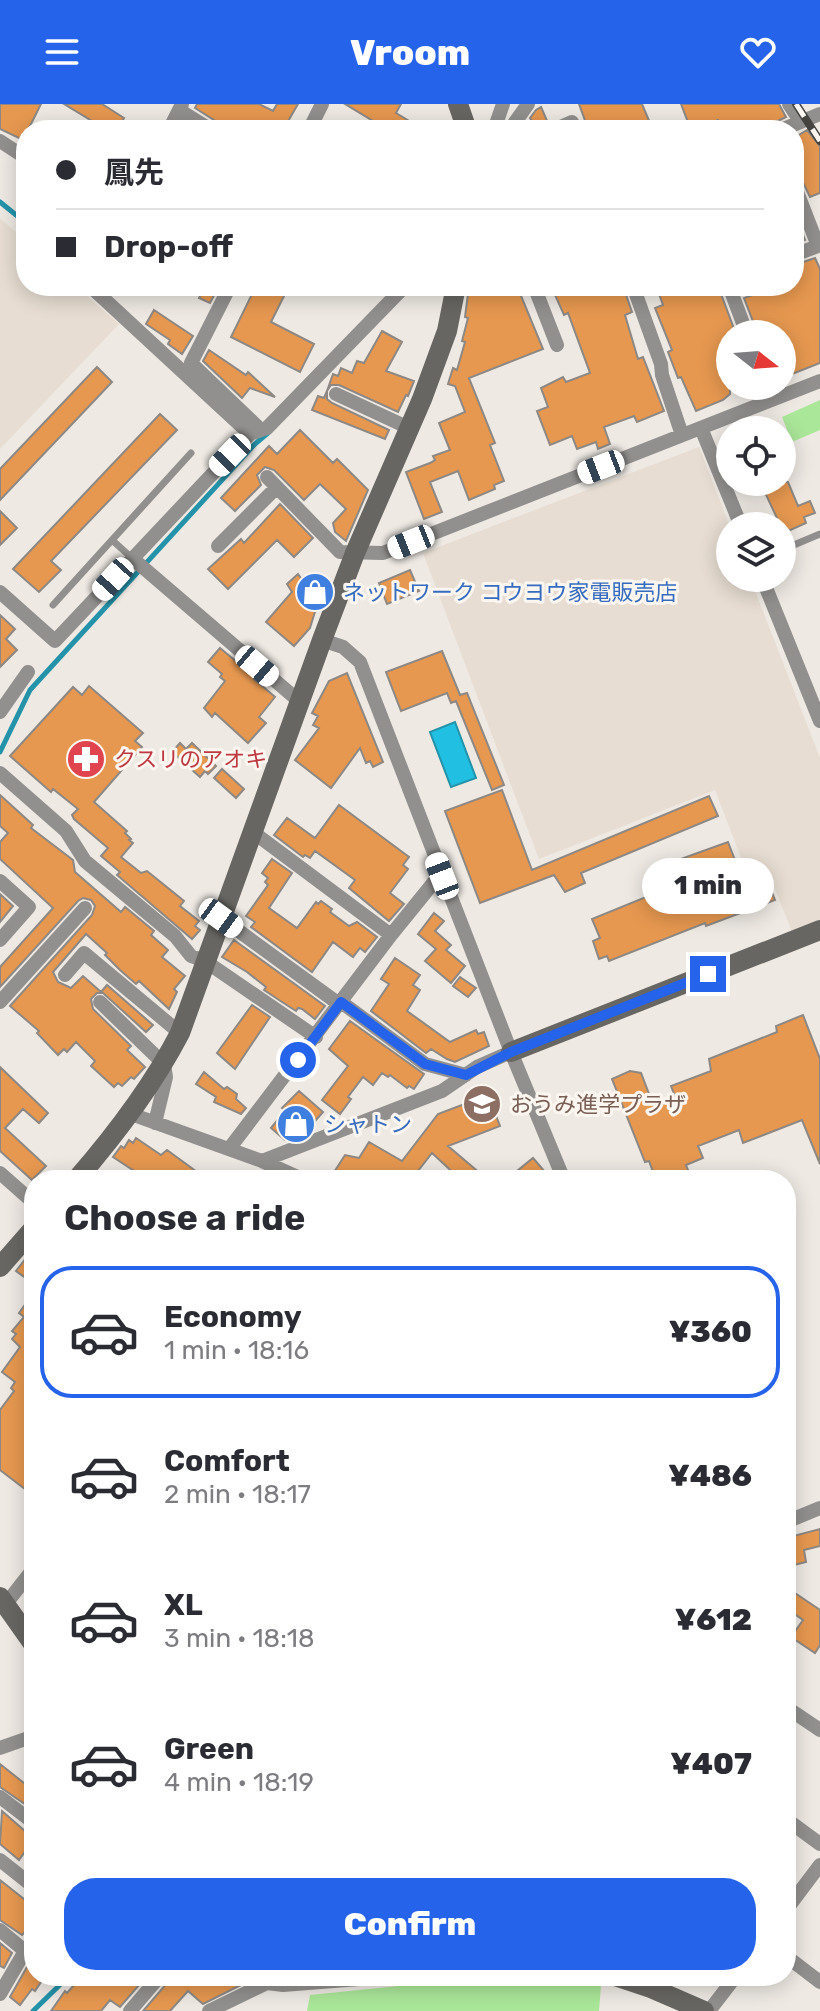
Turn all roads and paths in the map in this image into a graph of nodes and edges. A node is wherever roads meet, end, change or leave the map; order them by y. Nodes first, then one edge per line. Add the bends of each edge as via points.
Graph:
1 (180, 107) edge
2 (198, 120) edge
3 (804, 211) edge
4 (804, 251) edge
5 (102, 296) edge
6 (225, 296) edge
7 (395, 296) edge
8 (454, 296) edge
9 (538, 296) edge
10 (637, 296) edge
11 (733, 296) edge
12 (742, 320) edge
13 (557, 345) dead end
14 (188, 369) junction
15 (820, 381) edge
16 (796, 387) edge
17 (336, 394) dead end
18 (755, 400) edge
19 (409, 428) junction
20 (701, 428) junction
21 (255, 432) junction
22 (682, 435) junction
23 (191, 453) dead end
24 (735, 512) edge
25 (820, 534) edge
26 (112, 540) junction
27 (796, 544) edge
28 (218, 546) dead end
29 (355, 553) junction
30 (133, 560) junction
31 (0, 592) edge
32 (768, 592) edge
33 (53, 605) dead end
34 (322, 640) junction
35 (28, 672) dead end
36 (300, 702) junction
37 (0, 710) edge
38 (820, 721) edge
39 (0, 773) edge
40 (253, 832) junction
41 (442, 876) junction
42 (0, 881) edge
43 (85, 908) dead end
44 (221, 918) junction
45 (820, 930) edge
46 (391, 935) junction
47 (0, 940) edge
48 (205, 961) junction
49 (65, 975) dead end
50 (0, 1002) edge
51 (100, 1002) dead end
52 (340, 1003) junction
53 (180, 1033) junction
54 (316, 1037) junction
55 (511, 1052) junction
56 (164, 1064) junction
57 (466, 1075) junction
58 (131, 1114) junction
59 (155, 1123) junction
60 (229, 1149) junction
61 (262, 1161) junction
62 (84, 1170) edge
63 (282, 1170) edge
64 (560, 1170) edge
65 (0, 1173) edge
66 (24, 1194) edge
67 (24, 1239) edge
68 (0, 1267) edge
69 (820, 1508) edge
70 (796, 1518) edge
71 (24, 1579) edge
72 (3, 1601) edge
73 (24, 1631) edge
74 (796, 1714) edge
75 (820, 1730) edge
76 (24, 1738) edge
77 (3, 1742) edge
78 (0, 1797) edge
79 (24, 1815) edge
80 (796, 1826) edge
81 (820, 1844) edge
82 (0, 1860) edge
83 (820, 1865) edge
84 (24, 1879) edge
85 (796, 1897) edge
86 (0, 1930) edge
87 (24, 1942) edge
88 (24, 1955) edge
89 (796, 1964) edge
90 (820, 1982) edge
91 (151, 1986) edge
92 (252, 1986) edge
93 (641, 1986) edge
94 (728, 1986) edge
95 (0, 1994) edge
96 (130, 2011) edge
97 (209, 2011) edge
98 (707, 2011) edge

1 - 2 street
3 - 4 street via 818,246
5 - 14 street
6 - 14 street
7 - 21 street via 267,428
8 - 19 street via 447,331
9 - 13 street
10 - 22 street
11 - 12 street
14 - 21 street
15 - 16 street
17 - 19 street
18 - 20 street
19 - 29 street
20 - 22 street
20 - 24 street
21 - 30 street
22 - 29 street via 383,553
23 - 26 lane
25 - 27 lane
26 - 30 lane
26 - 33 lane
28 - 29 street via 272,482 340,552
29 - 34 street
30 - 31 street via 55,641
30 - 36 street
32 - 38 street
34 - 36 street
34 - 41 street via 343,647 360,662
35 - 37 street
36 - 40 street
39 - 48 street via 66,831 85,861 175,936 191,956
40 - 44 street
40 - 46 street
41 - 46 street
41 - 55 street
42 - 47 street via 29,907
43 - 50 street
44 - 48 street
44 - 52 street
45 - 55 street
46 - 52 street
48 - 53 street
48 - 54 street
49 - 53 street via 84,953
51 - 56 street
52 - 54 street
52 - 57 street via 425,1064
53 - 56 street
54 - 60 street
55 - 57 street
55 - 64 street
56 - 58 street
56 - 59 street
57 - 61 street via 442,1091
58 - 59 street
58 - 62 street
59 - 60 street
60 - 61 street
61 - 63 street
65 - 66 street
67 - 68 street
69 - 70 street
71 - 72 street
72 - 73 street
74 - 75 street
76 - 77 street
78 - 79 street
80 - 81 street
82 - 84 street
83 - 85 street
86 - 87 street
88 - 95 street
89 - 90 street
91 - 96 street
92 - 97 street
93 - 98 street
94 - 98 street

